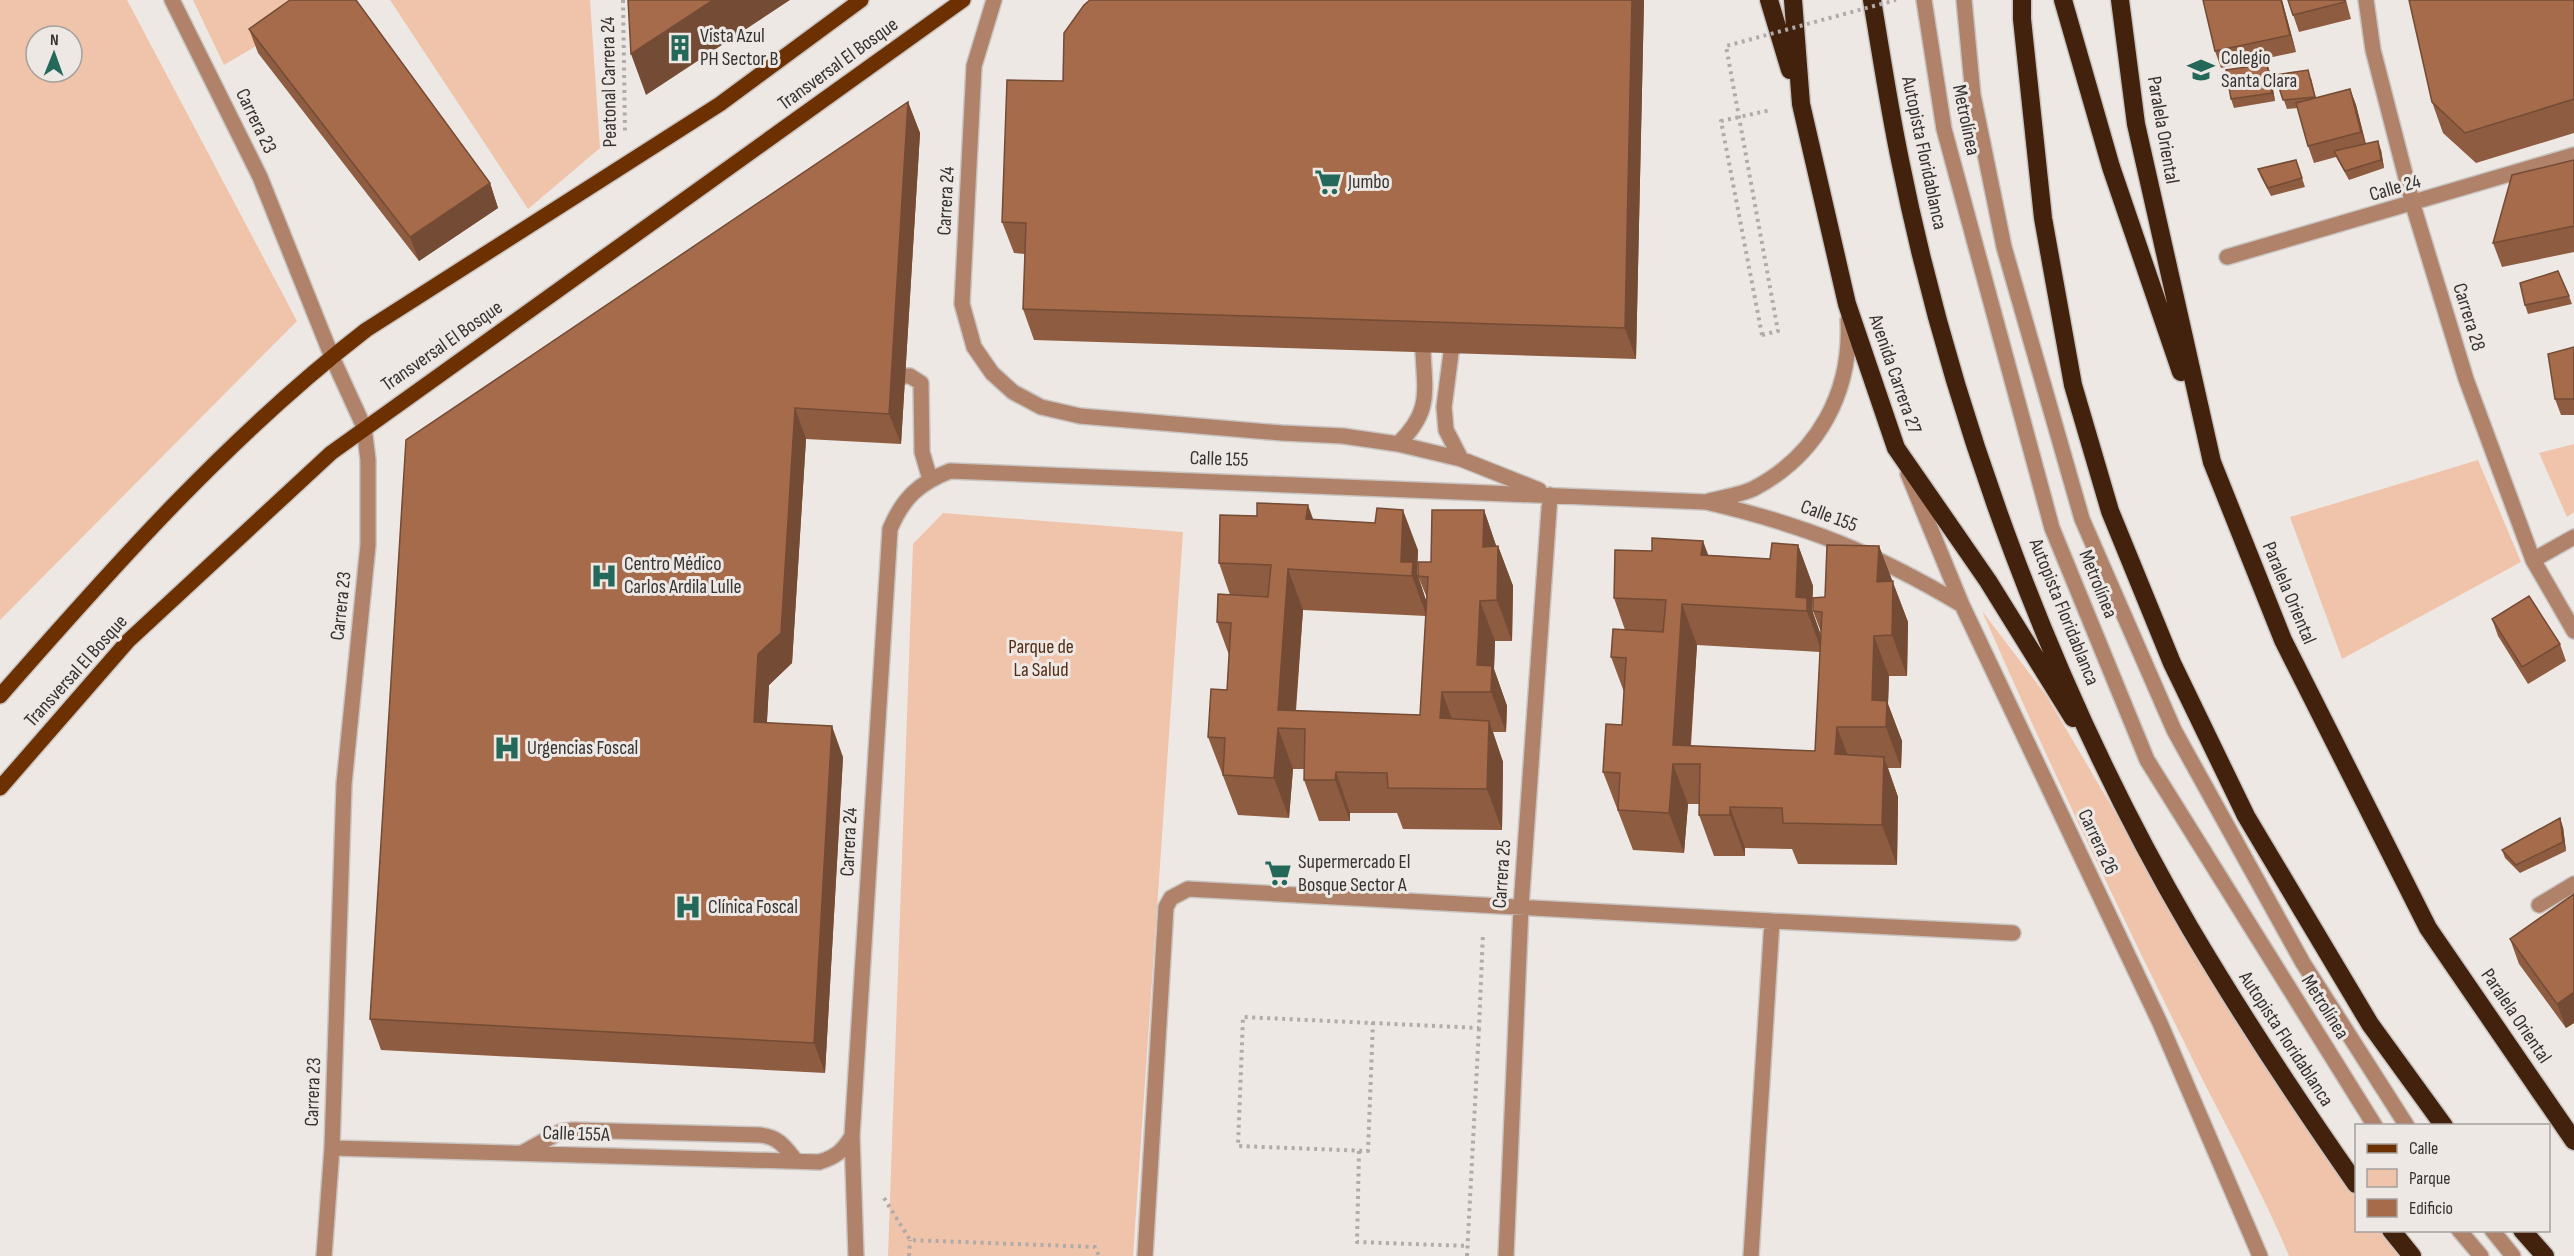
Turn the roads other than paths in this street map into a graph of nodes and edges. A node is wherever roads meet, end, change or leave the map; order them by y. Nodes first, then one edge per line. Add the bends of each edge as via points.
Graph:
1 (172, 0) edge
2 (861, 0) edge
3 (963, 0) edge
4 (993, 0) edge
5 (1769, 0) edge
6 (1793, 0) edge
7 (1872, 0) edge
8 (1924, 0) edge
9 (1964, 0) edge
10 (2022, 0) edge
11 (2062, 0) edge
12 (2120, 0) edge
13 (2366, 0) edge
14 (1801, 104) junction
15 (2574, 155) edge
16 (2413, 205) junction
17 (2228, 257) dead end
18 (1847, 304) junction
19 (1423, 352) edge
20 (1451, 353) edge
21 (332, 357) junction
22 (866, 375) edge
23 (1013, 392) joint
24 (364, 427) junction
25 (1398, 444) junction
26 (1896, 448) junction
27 (1461, 459) junction
28 (2212, 462) junction
29 (930, 478) junction
30 (1550, 495) junction
31 (1706, 502) junction
32 (899, 508) joint
33 (2574, 537) edge
34 (2533, 560) junction
35 (1962, 605) junction
36 (2574, 631) edge
37 (0, 696) edge
38 (2111, 777) junction
39 (0, 788) edge
40 (2574, 884) edge
41 (2539, 905) dead end
42 (1521, 907) junction
43 (1772, 921) junction
44 (2013, 933) dead end
45 (2373, 1124) edge
46 (2406, 1124) edge
47 (2443, 1124) edge
48 (852, 1136) junction
49 (2574, 1141) edge
50 (332, 1148) junction
51 (522, 1153) junction
52 (796, 1161) junction
53 (2355, 1183) edge
54 (2393, 1232) edge
55 (2461, 1232) edge
56 (2494, 1232) edge
57 (2524, 1232) edge
58 (324, 1256) edge
59 (855, 1256) edge
60 (1145, 1256) edge
61 (1506, 1256) edge
62 (1751, 1256) edge
63 (2260, 1256) edge
64 (2412, 1256) edge
65 (2481, 1256) edge
66 (2512, 1256) edge
67 (2545, 1256) edge

1 - 21 street, Carrera 23 via 260,177
2 - 21 main road, Transversal El Bosque via 720,104 366,330
3 - 24 main road, Transversal El Bosque
4 - 23 street, Carrera 24 via 974,66 962,304 974,347
5 - 14 highway
6 - 14 highway, Avenida Carrera 27
7 - 38 highway, Autopista Floridablanca via 1900,161 1938,320 1979,454 2043,629
8 - 45 street, Metrolínea via 1944,129 2052,528 2147,760
9 - 46 street, Metrolínea via 1973,95 2004,247 2082,519 2174,730 2303,963
10 - 47 highway via 2043,218 2073,385 2110,511 2172,663 2246,816 2370,1024
11 - 28 highway via 2111,167
12 - 28 highway, Paralela Oriental via 2136,124
13 - 16 street, Carrera 28 via 2373,50
14 - 18 highway, Avenida Carrera 27
15 - 16 street, Calle 24
16 - 17 street, Calle 24
16 - 34 street, Carrera 28 via 2466,379
18 - 26 highway, Avenida Carrera 27
18 - 31 street, Calle 155 via 1849,340 1842,386 1823,429 1792,464 1762,483
19 - 25 street via 1425,391 1421,412 1416,426
20 - 27 street via 1444,407 1446,430
21 - 24 street, Carrera 23
21 - 37 main road, Transversal El Bosque via 202,478
22 - 29 street via 910,376 921,383 922,452
23 - 25 street, Calle 155 via 1041,407 1080,416 1343,436
24 - 39 main road, Transversal El Bosque via 128,641
24 - 50 street, Carrera 23 via 368,545 344,784
25 - 27 street, Calle 155
26 - 35 street, Carrera 26
26 - 38 highway, Avenida Carrera 27 via 1988,581
27 - 30 street, Calle 155
28 - 49 highway, Paralela Oriental via 2283,640 2428,928
29 - 30 street, Calle 155 via 950,471 978,471
29 - 32 street, Calle 155
30 - 31 street, Calle 155
30 - 42 street, Carrera 25
31 - 35 street, Calle 155 via 1796,525 1840,541
32 - 48 street, Carrera 24 via 890,529 887,552
33 - 34 street
34 - 36 street, Carrera 28
35 - 63 street, Carrera 26 via 2160,1023
38 - 53 highway, Autopista Floridablanca via 2189,926 2277,1070
40 - 41 street
42 - 43 street
42 - 60 street via 1188,889 1171,898 1166,907
42 - 61 street, Carrera 25
43 - 44 street
43 - 62 street
48 - 52 street, Calle 155A via 839,1154 819,1162
48 - 59 street, Carrera 24
50 - 51 street, Calle 155A
50 - 58 street, Carrera 23
51 - 52 street, Calle 155A
51 - 52 street via 560,1131 749,1135 773,1137 782,1142
54 - 64 highway
55 - 65 street
56 - 66 street
57 - 67 highway

